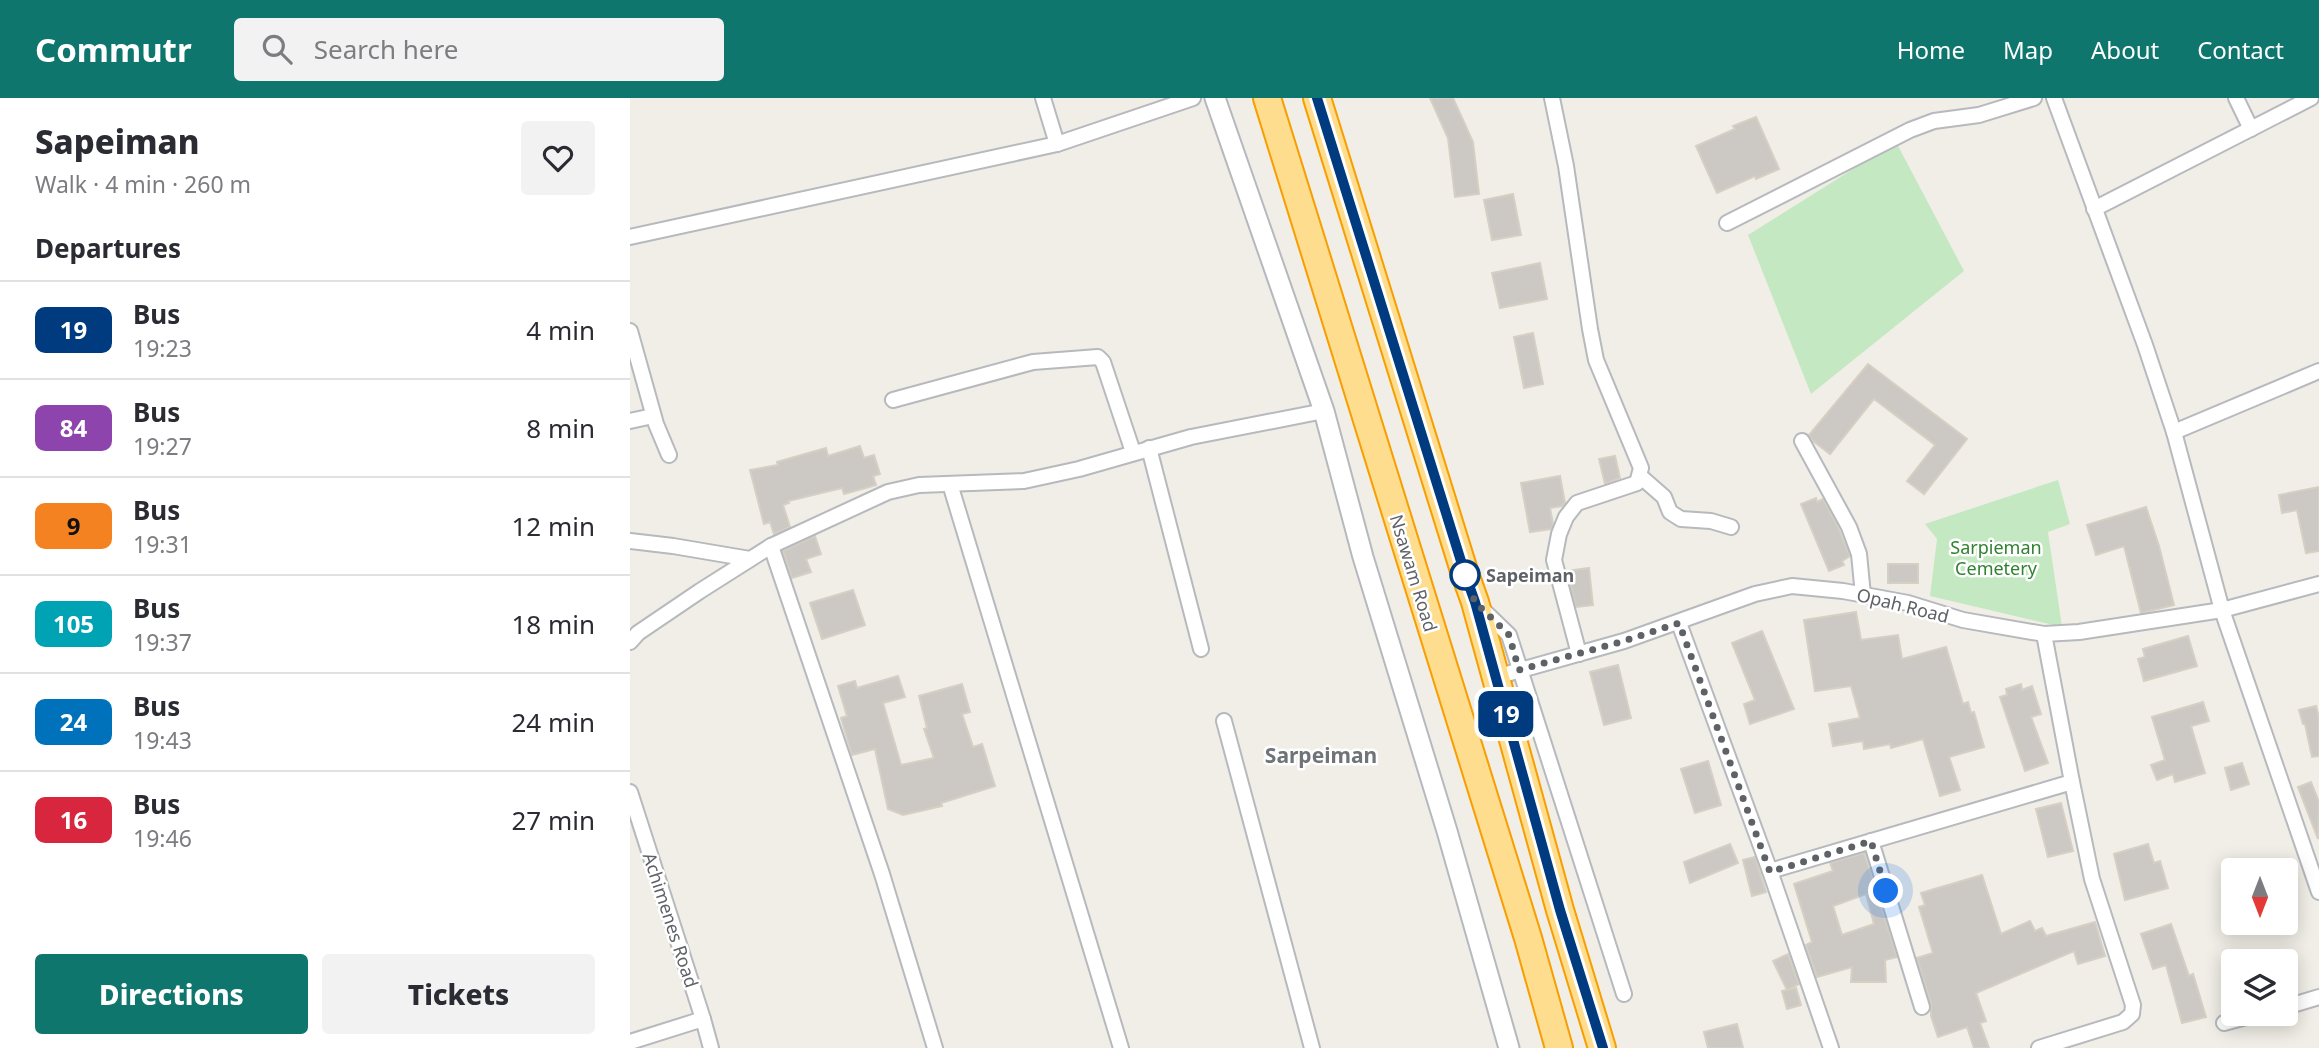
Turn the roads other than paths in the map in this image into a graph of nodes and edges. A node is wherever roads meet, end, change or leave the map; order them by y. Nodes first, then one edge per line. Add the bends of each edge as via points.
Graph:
1 (1043, 98) edge
2 (1193, 98) edge
3 (1215, 98) edge
4 (1267, 98) edge
5 (1317, 98) edge
6 (1552, 98) edge
7 (2034, 98) edge
8 (2054, 98) edge
9 (2236, 98) edge
10 (2311, 98) edge
11 (1177, 100) edge
12 (2251, 129) junction
13 (1057, 144) junction
14 (2094, 209) junction
15 (1727, 223) dead end
16 (630, 237) edge
17 (630, 331) edge
18 (2319, 371) edge
19 (893, 400) dead end
20 (1324, 411) junction
21 (653, 416) junction
22 (630, 421) edge
23 (2174, 432) junction
24 (1802, 441) dead end
25 (1149, 449) junction
26 (1133, 452) junction
27 (669, 455) dead end
28 (1640, 476) junction
29 (950, 484) junction
30 (1731, 527) dead end
31 (630, 541) edge
32 (771, 546) junction
33 (750, 559) junction
34 (2319, 584) edge
35 (1863, 594) junction
36 (2222, 610) junction
37 (1679, 623) junction
38 (2043, 634) junction
39 (630, 642) edge
40 (1201, 649) dead end
41 (1578, 654) junction
42 (1508, 674) junction
43 (1224, 721) dead end
44 (2072, 782) junction
45 (630, 792) edge
46 (1871, 841) junction
47 (1770, 872) junction
48 (2319, 892) edge
49 (1624, 994) dead end
50 (2319, 997) edge
51 (2298, 1003) edge
52 (1922, 1007) dead end
53 (703, 1019) junction
54 (630, 1042) edge
55 (711, 1048) edge
56 (935, 1048) edge
57 (1121, 1048) edge
58 (1312, 1048) edge
59 (1508, 1048) edge
60 (1559, 1048) edge
61 (1602, 1048) edge
62 (1831, 1048) edge
63 (2039, 1048) edge

1 - 13 street
2 - 11 street
3 - 20 main road
4 - 60 highway, Nsawam Road
5 - 42 highway via 1461,561
6 - 28 street via 1596,360 1641,468
7 - 15 street via 1979,116 1934,121 1910,130
8 - 14 street
9 - 12 street
10 - 12 street
11 - 13 street
12 - 14 street
13 - 16 street
14 - 23 street
17 - 21 street
18 - 23 street
19 - 26 street via 1033,362 1098,357
20 - 25 street
20 - 59 main road
21 - 22 street
21 - 27 street
23 - 36 street
24 - 35 street via 1849,527 1859,554
25 - 26 street
25 - 40 street
26 - 29 street via 1024,481
28 - 30 street via 1664,496 1670,512 1681,519
28 - 41 street via 1637,484 1628,488 1577,503 1559,534 1555,560
29 - 32 street via 888,492
29 - 57 street
31 - 33 street
32 - 33 street
32 - 56 street via 882,874
33 - 39 street
34 - 36 street, Opah Road
35 - 37 street, Opah Road via 1792,586 1755,594
35 - 38 street, Opah Road via 1963,620
36 - 38 street, Opah Road
36 - 48 street
37 - 41 street, Opah Road
37 - 47 street
38 - 44 street
41 - 42 street, Opah Road
42 - 49 street
42 - 61 highway via 1560,910
43 - 58 street
44 - 46 street
44 - 63 street via 2092,879 2133,1005 2132,1014 2123,1022
45 - 53 street, Achimenes Road
46 - 47 street
46 - 52 street
47 - 62 street
50 - 51 street
53 - 54 street
53 - 55 street, Achimenes Road

